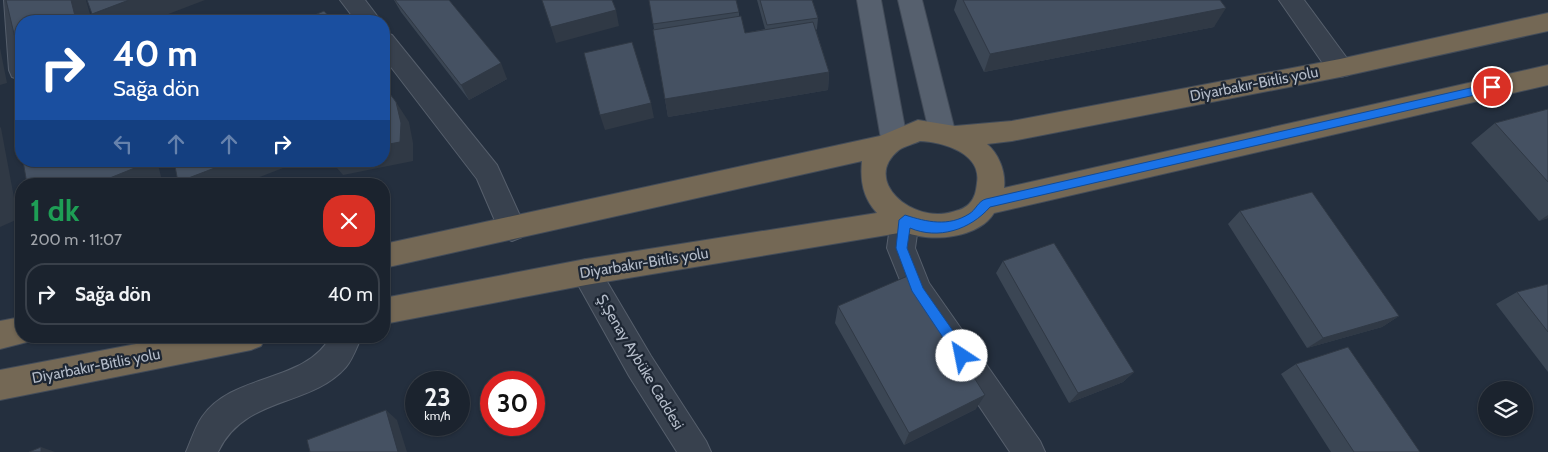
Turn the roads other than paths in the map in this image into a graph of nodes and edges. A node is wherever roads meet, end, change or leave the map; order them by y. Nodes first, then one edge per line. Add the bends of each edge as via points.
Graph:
1 (16, 0) edge
2 (352, 0) edge
3 (869, 0) edge
4 (910, 0) edge
5 (1291, 0) edge
6 (17, 15) edge
7 (364, 15) edge
8 (1548, 22) edge
9 (390, 49) edge
10 (1340, 68) junction
11 (1542, 79) edge
12 (950, 134) junction
13 (889, 142) junction
14 (986, 203) junction
15 (905, 220) junction
16 (512, 229) junction
17 (390, 255) edge
18 (586, 272) junction
19 (390, 310) edge
20 (15, 332) edge
21 (0, 335) edge
22 (215, 343) edge
23 (344, 343) edge
24 (0, 385) edge
25 (202, 452) edge
26 (694, 452) edge
27 (1029, 452) edge

1 - 6 street
2 - 7 street
3 - 13 main road
4 - 12 main road
5 - 10 street
8 - 10 highway, Diyarbakır-Bitlis yolu
9 - 16 street via 488,173
10 - 12 highway, Diyarbakır-Bitlis yolu via 1012,130
11 - 14 highway
12 - 13 highway via 918,130
12 - 14 highway via 970,143 990,170 991,187
13 - 15 highway via 877,155 873,170 874,186 882,202
13 - 16 highway
14 - 15 highway via 974,217 957,225 936,228
15 - 18 highway, Diyarbakır-Bitlis yolu
15 - 27 street via 902,248 918,291
16 - 17 highway
18 - 19 highway, Diyarbakır-Bitlis yolu
18 - 26 street, Ş.Şenay Aybüke Caddesi
20 - 21 highway
22 - 24 highway, Diyarbakır-Bitlis yolu
23 - 25 street via 320,370 237,404 212,430

